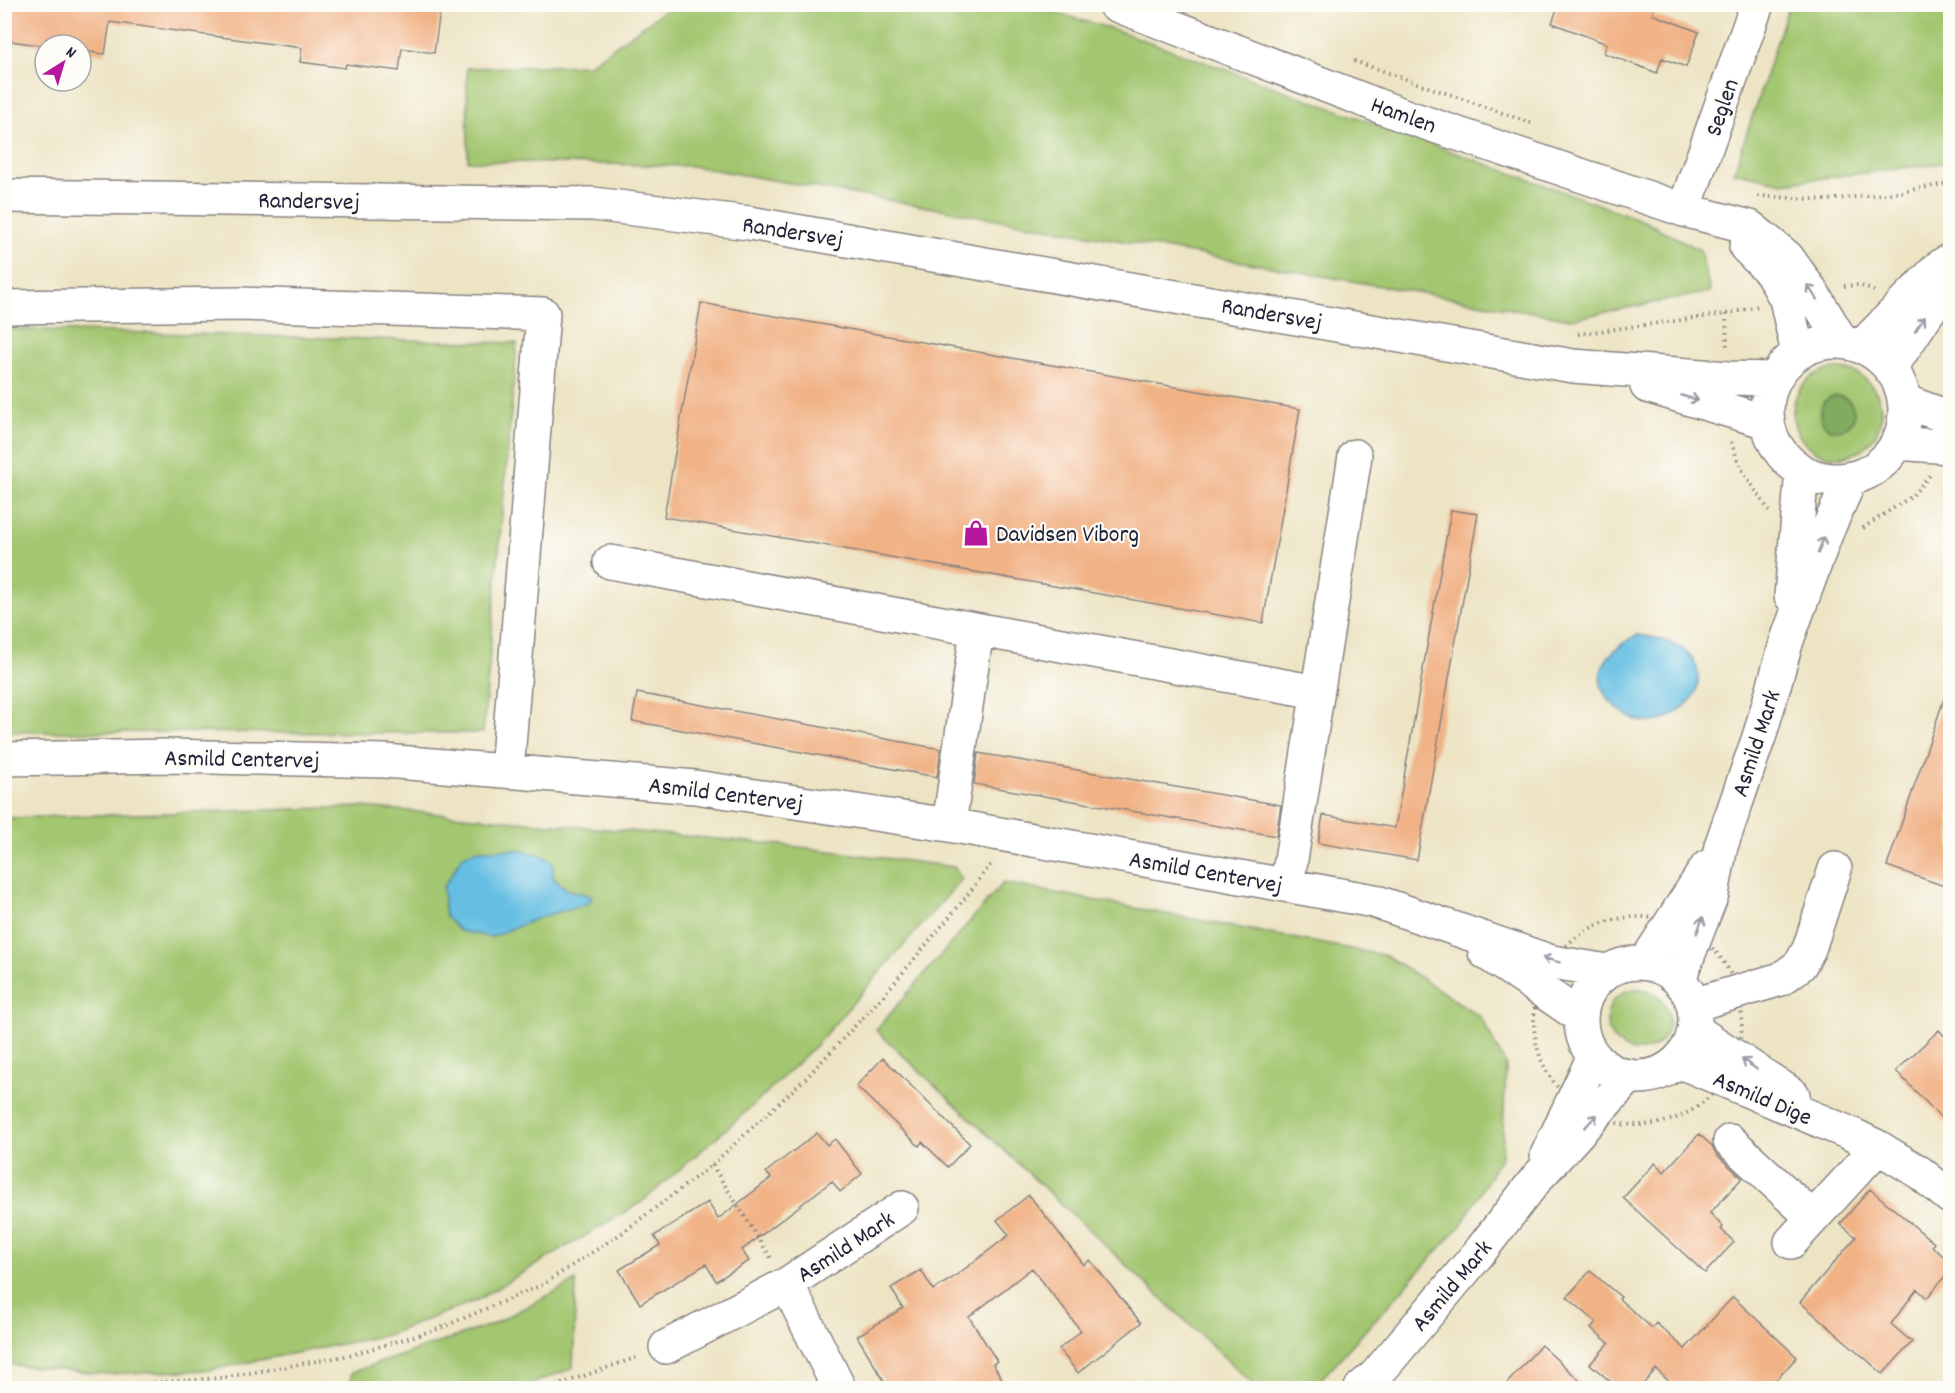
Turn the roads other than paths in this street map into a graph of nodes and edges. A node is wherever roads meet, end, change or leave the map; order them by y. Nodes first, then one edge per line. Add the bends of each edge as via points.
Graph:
1 (1114, 4) edge
2 (1757, 4) edge
3 (4, 196) edge
4 (1691, 212) junction
5 (1950, 260) edge
6 (1950, 279) edge
7 (4, 307) edge
8 (1851, 345) junction
9 (1798, 353) junction
10 (1573, 366) junction
11 (1890, 369) junction
12 (1774, 379) junction
13 (1904, 400) junction
14 (1767, 422) junction
15 (1950, 437) edge
16 (1897, 443) junction
17 (1355, 456) dead end
18 (1802, 471) junction
19 (1851, 478) junction
20 (610, 562) dead end
21 (977, 630) junction
22 (1787, 640) junction
23 (1317, 692) junction
24 (4, 759) edge
25 (507, 771) junction
26 (949, 825) junction
27 (1835, 869) dead end
28 (1287, 885) junction
29 (1701, 936) junction
30 (1645, 963) junction
31 (1608, 970) junction
32 (1539, 989) junction
33 (1689, 1005) junction
34 (1581, 1017) junction
35 (1594, 1056) junction
36 (1678, 1061) junction
37 (1730, 1069) junction
38 (1630, 1076) junction
39 (1583, 1109) junction
40 (1730, 1141) dead end
41 (1878, 1147) junction
42 (1950, 1197) edge
43 (902, 1208) dead end
44 (1813, 1218) junction
45 (1791, 1242) dead end
46 (787, 1284) junction
47 (666, 1347) road end
48 (839, 1389) edge
49 (1361, 1389) edge

1 - 4 street, Hamlen via 1405,116
2 - 4 street, Seglen
3 - 10 street, Randersvej via 593,204 749,223
8 -> 4 street, Hamlen via 1787,257 1750,227
4 - 9 street, Hamlen via 1740,242 1771,272 1786,300
5 - 8 street
11 -> 6 street
7 - 25 street via 240,304 543,314
8 - 9 street via 1819,344
8 - 11 street via 1877,356
9 - 12 street
10 - 12 street, Randersvej
10 -> 14 street, Randersvej
11 - 13 street
12 - 14 street
13 - 15 street
13 - 16 street
14 - 18 street via 1785,458
15 - 16 street
16 - 19 street via 1878,466
17 - 23 street
18 - 19 street via 1834,480
18 - 22 street, Asmild Mark
22 -> 19 street, Asmild Mark
20 - 21 street
21 - 23 street
21 - 26 street
22 - 29 street, Asmild Mark via 1721,846
23 - 28 street
24 - 25 street, Asmild Centervej via 168,756 373,760
25 - 26 street, Asmild Centervej via 695,787
26 - 28 street, Asmild Centervej
27 - 33 street via 1800,965 1781,980
28 - 32 street, Asmild Centervej via 1374,901 1438,922
29 - 30 street, Asmild Mark
29 - 33 street, Asmild Mark
30 - 31 street via 1626,963
30 - 33 street via 1663,968
31 - 32 street, Asmild Centervej
31 - 34 street via 1585,998
32 - 34 street, Asmild Centervej
33 - 36 street via 1689,1047
37 -> 33 street, Asmild Dige
34 - 35 street via 1586,1044
35 - 38 street via 1604,1066
35 - 39 street, Asmild Mark
36 - 37 street, Asmild Dige
36 - 38 street via 1664,1071
37 - 41 street, Asmild Dige
39 -> 38 street, Asmild Mark
39 - 49 street, Asmild Mark via 1537,1178 1471,1263
40 - 44 street
41 - 42 street, Asmild Dige
41 - 44 street
43 - 46 street, Asmild Mark
44 - 45 street
46 - 47 street, Asmild Mark
46 - 48 street, Asmild Mark

